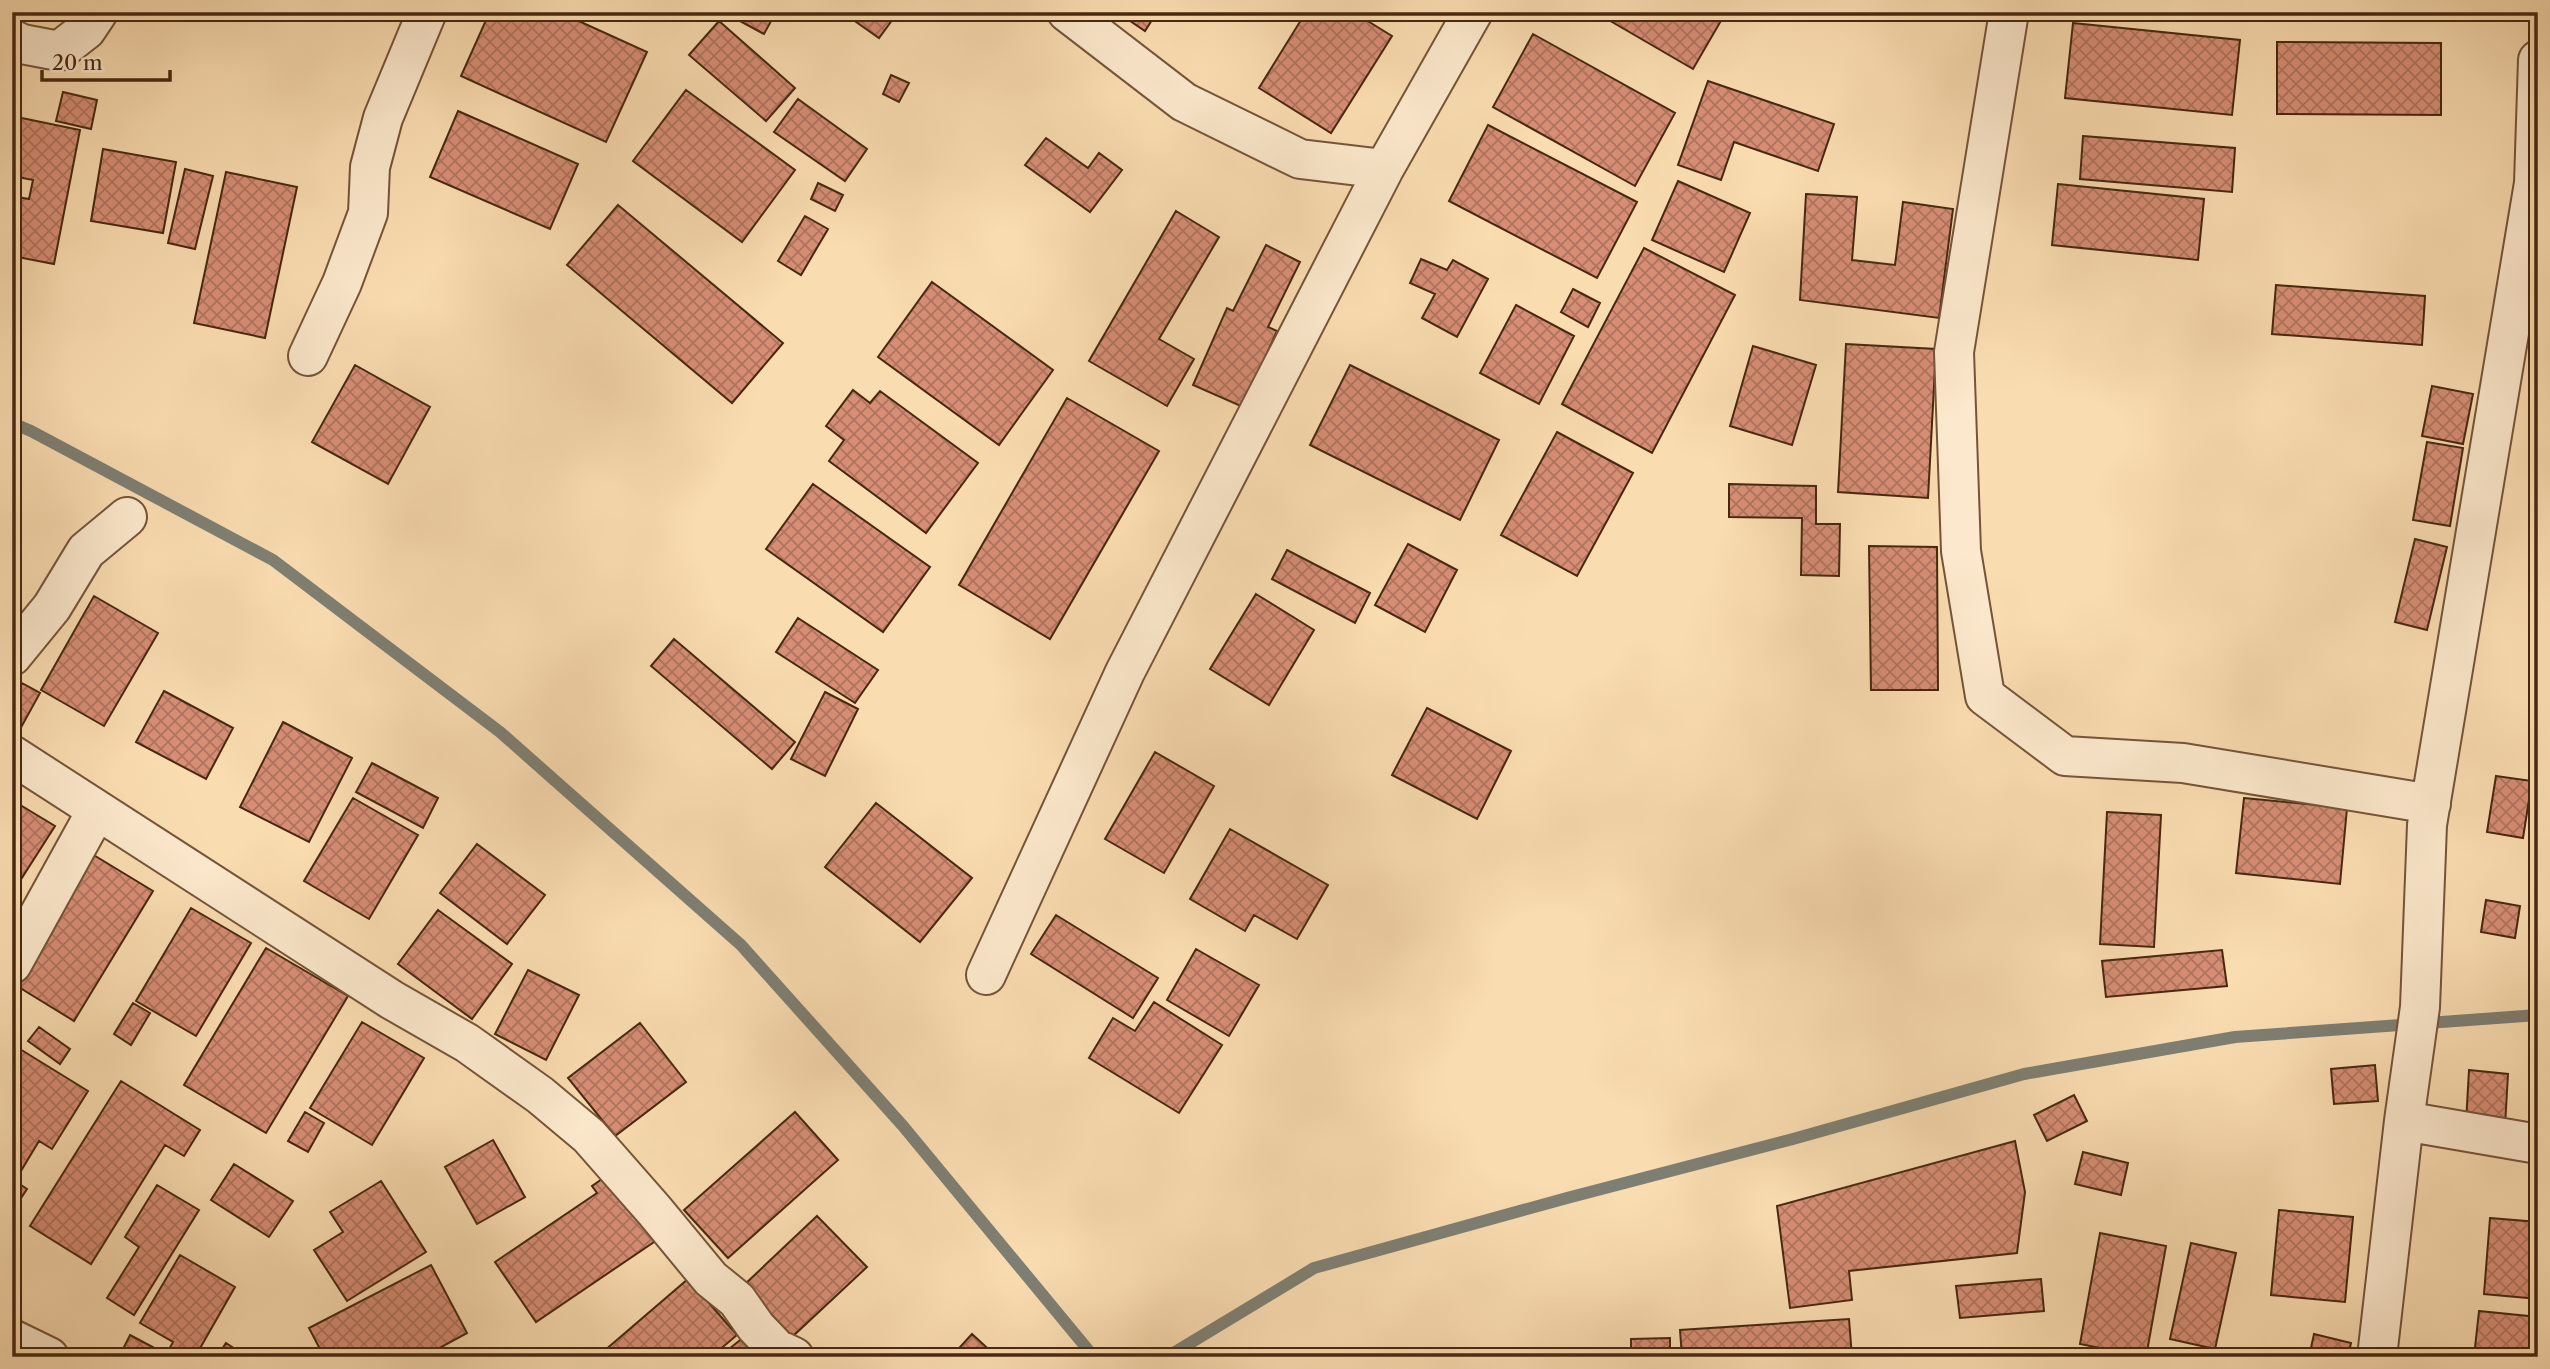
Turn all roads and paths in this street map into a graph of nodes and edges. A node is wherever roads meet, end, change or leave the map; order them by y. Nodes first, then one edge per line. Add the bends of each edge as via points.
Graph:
1 (98, 12) edge
2 (427, 12) edge
3 (1067, 12) edge
4 (1473, 12) edge
5 (2009, 12) edge
6 (12, 39) edge
7 (2538, 60) edge
8 (1384, 169) junction
9 (2536, 183) edge
10 (308, 356) dead end
11 (127, 517) dead end
12 (12, 656) edge
13 (12, 755) edge
14 (2431, 804) junction
15 (97, 810) junction
16 (12, 964) edge
17 (985, 975) dead end
18 (2404, 1121) junction
19 (2538, 1144) edge
20 (12, 1339) edge
21 (49, 1357) edge
22 (794, 1357) edge
23 (2377, 1357) edge

1 - 6 street via 86,30 59,51
2 - 10 street via 383,118 370,167 368,212 342,284
3 - 8 street via 1196,108 1300,159
4 - 8 street
5 - 14 street via 1954,352 1961,551 1985,696 2065,756 2183,763
7 - 9 street
8 - 17 street via 1125,672
9 - 14 street
11 - 12 street via 86,551 52,607
13 - 15 street
14 - 18 street via 2420,1007
15 - 16 street
15 - 22 street via 392,1000 467,1043 540,1095 589,1136 711,1279 737,1300 778,1349
18 - 19 street
18 - 23 street
20 - 21 street

